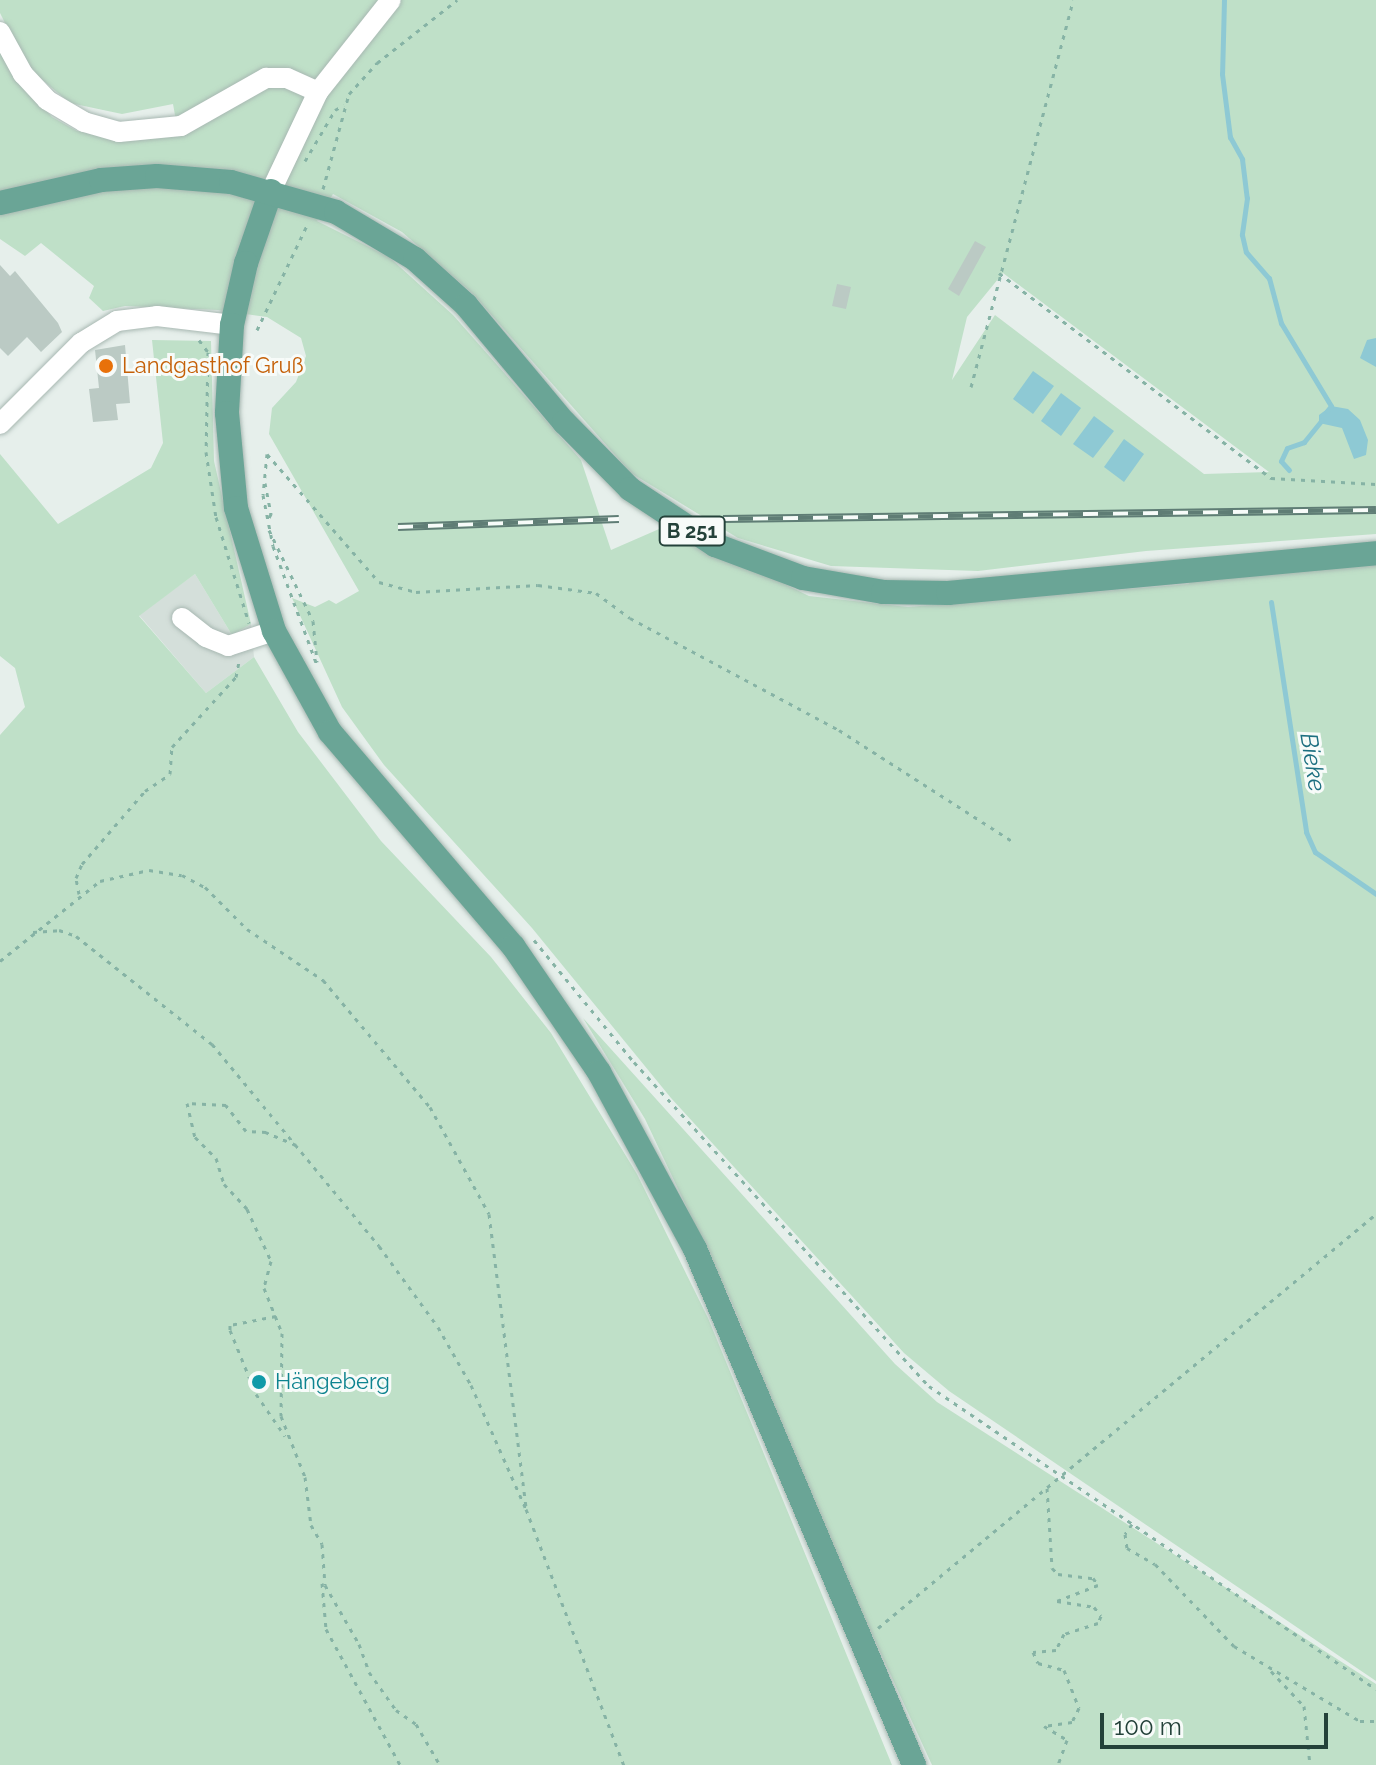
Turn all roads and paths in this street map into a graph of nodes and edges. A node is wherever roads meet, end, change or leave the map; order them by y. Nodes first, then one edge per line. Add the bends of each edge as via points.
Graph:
1 (391, 0) edge
2 (457, 0) edge
3 (1073, 0) edge
4 (0, 32) edge
5 (318, 92) junction
6 (344, 105) junction
7 (285, 158) junction
8 (323, 189) dead end
9 (271, 191) junction
10 (0, 203) edge
11 (310, 220) dead end
12 (999, 273) junction
13 (232, 325) junction
14 (257, 330) dead end
15 (190, 337) dead end
16 (971, 387) dead end
17 (0, 424) edge
18 (1376, 484) edge
19 (269, 530) junction
20 (1376, 553) edge
21 (182, 618) dead end
22 (265, 635) junction
23 (317, 666) junction
24 (323, 676) dead end
25 (1012, 841) dead end
26 (79, 894) junction
27 (33, 932) junction
28 (528, 932) dead end
29 (0, 961) edge
30 (299, 1147) junction
31 (1376, 1214) edge
32 (277, 1316) junction
33 (287, 1439) junction
34 (1061, 1476) junction
35 (1047, 1488) junction
36 (526, 1509) junction
37 (1132, 1524) junction
38 (323, 1579) junction
39 (880, 1627) dead end
40 (1269, 1668) junction
41 (1376, 1689) edge
42 (1376, 1721) edge
43 (400, 1765) edge
44 (440, 1765) edge
45 (624, 1765) edge
46 (914, 1765) edge
47 (1058, 1765) edge
48 (1310, 1765) edge

1 - 5 street
2 - 6 path via 377,63
3 - 12 path
4 - 5 street via 23,74 47,100 68,115 109,130 133,133 181,126 266,78 287,78
5 - 7 street
6 - 7 path via 335,110 309,160
6 - 8 path
7 - 9 street
9 - 10 main road, B 251 via 210,178 137,176
9 - 13 main road
9 - 20 main road, B 251 via 336,212 415,259 487,328 564,422 630,489 715,545 782,572 851,588 919,594
11 - 14 path
12 - 16 path
12 - 18 path via 1271,478
13 - 17 street via 157,316 117,321 81,343
13 - 22 main road via 227,389 232,482
15 - 22 path via 203,342 208,352 206,452 216,517
19 - 23 path via 287,595
19 - 23 path via 313,621
19 - 25 path via 267,454 379,582 416,592 538,585 596,593 630,618 839,730
21 - 22 street via 221,644
22 - 26 path via 239,653 236,677 172,747 170,774 145,791 82,864 76,878
22 - 46 main road via 330,732 520,955 599,1072 695,1249
23 - 24 path
26 - 27 path
26 - 36 path via 134,871 182,875 205,887 247,929 323,980 430,1107 493,1228
27 - 29 path
27 - 30 path via 59,930 76,936 162,1002 234,1067
28 - 34 path via 634,1062 901,1358 942,1396
30 - 32 path via 266,1132 246,1131 226,1105 187,1103 195,1137 216,1158 222,1179 247,1209 268,1253 273,1267 266,1296
30 - 36 path via 449,1344
31 - 34 path
32 - 33 path via 283,1347 279,1402
32 - 33 path via 230,1325 230,1330 256,1394
33 - 38 path via 305,1477 311,1525 322,1544
34 - 35 path
34 - 37 path
35 - 39 path
35 - 47 path via 1052,1568 1058,1574 1093,1578 1098,1585 1057,1601 1097,1608 1101,1618 1064,1634 1056,1650 1033,1652 1038,1663 1064,1670 1079,1708 1072,1722 1044,1726 1067,1740
36 - 45 path
37 - 40 path via 1125,1534 1127,1548 1155,1564 1234,1646
37 - 41 path
38 - 43 path via 321,1614 326,1629
38 - 44 path via 359,1644 364,1664 396,1710 416,1724
40 - 42 path via 1360,1721
40 - 48 path via 1302,1703

